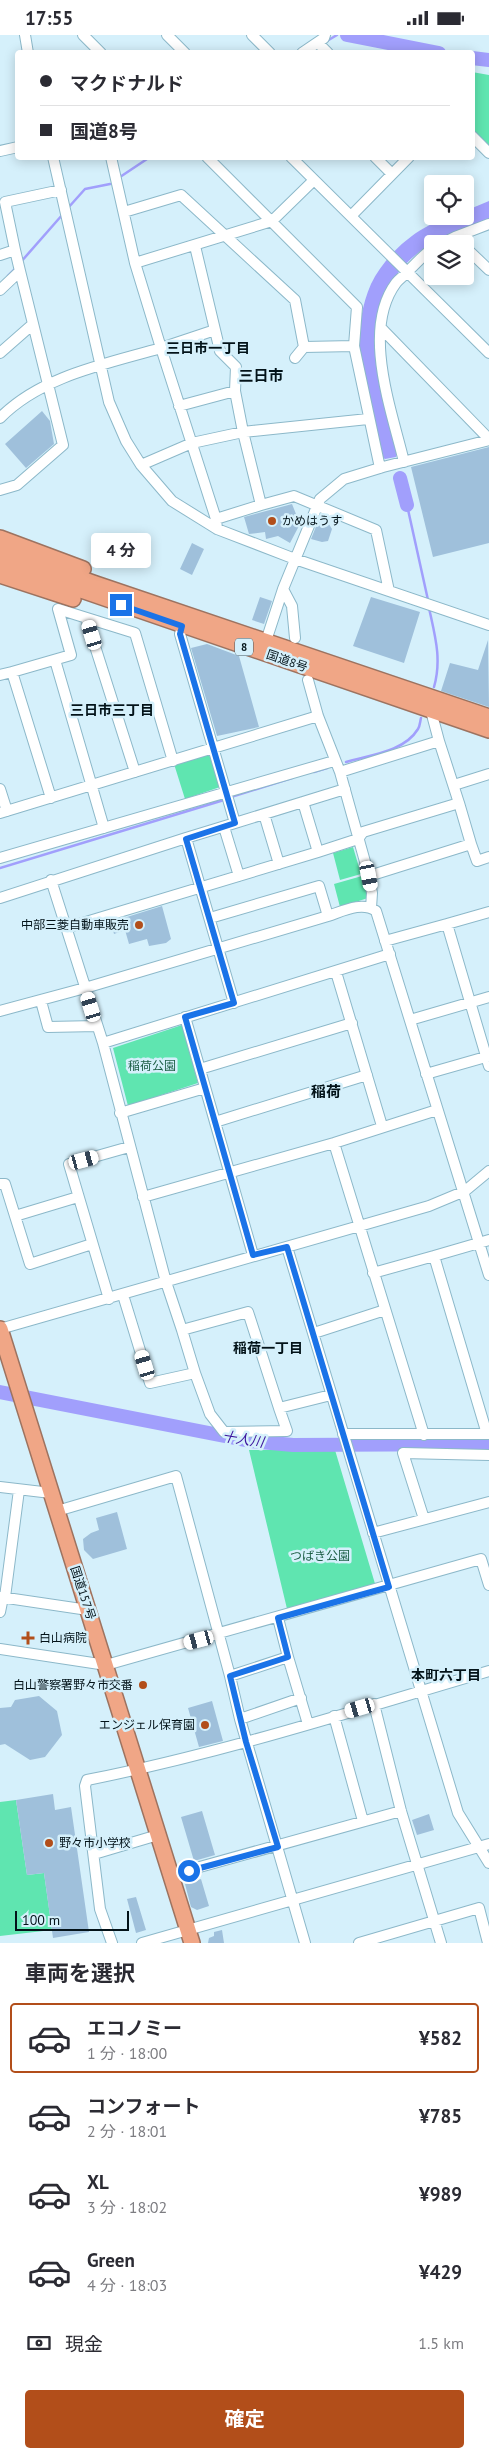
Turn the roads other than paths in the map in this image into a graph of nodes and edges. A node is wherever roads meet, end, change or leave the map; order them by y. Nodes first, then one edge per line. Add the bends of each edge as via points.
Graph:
1 (25, 35) edge
2 (83, 35) edge
3 (167, 35) edge
4 (252, 35) edge
5 (323, 43) edge
6 (28, 50) edge
7 (98, 50) edge
8 (182, 50) edge
9 (267, 50) edge
10 (308, 50) edge
11 (475, 139) edge
12 (15, 148) edge
13 (0, 151) edge
14 (489, 153) edge
15 (54, 160) edge
16 (112, 160) edge
17 (210, 160) edge
18 (294, 160) edge
19 (378, 160) edge
20 (406, 160) edge
21 (392, 174) junction
22 (314, 180) junction
23 (60, 190) junction
24 (2, 202) edge
25 (124, 212) junction
26 (351, 216) junction
27 (272, 221) junction
28 (489, 224) edge
29 (469, 235) edge
30 (226, 236) junction
31 (194, 246) junction
32 (424, 254) edge
33 (0, 255) edge
34 (474, 256) edge
35 (18, 262) junction
36 (135, 263) junction
37 (489, 270) edge
38 (408, 271) junction
39 (0, 290) edge
40 (33, 324) junction
41 (380, 328) junction
42 (215, 330) junction
43 (304, 347) junction
44 (354, 347) junction
45 (161, 348) junction
46 (0, 353) edge
47 (489, 353) edge
48 (295, 357) dead end
49 (100, 366) junction
50 (48, 384) junction
51 (235, 391) junction
52 (179, 406) junction
53 (0, 418) edge
54 (368, 419) junction
55 (243, 432) junction
56 (489, 440) edge
57 (192, 443) junction
58 (402, 462) junction
59 (141, 465) junction
60 (381, 467) junction
61 (0, 490) edge
62 (261, 505) junction
63 (316, 507) junction
64 (216, 524) junction
65 (0, 538) edge
66 (0, 549) edge
67 (294, 559) junction
68 (0, 562) edge
69 (0, 575) edge
70 (283, 589) junction
71 (389, 591) junction
72 (86, 618) junction
73 (178, 624) junction
74 (489, 625) edge
75 (226, 627) junction
76 (296, 638) dead end
77 (266, 641) junction
78 (55, 660) junction
79 (12, 672) junction
80 (0, 675) edge
81 (308, 680) dead end
82 (431, 711) junction
83 (318, 716) junction
84 (489, 717) edge
85 (489, 730) edge
86 (439, 741) junction
87 (214, 748) junction
88 (173, 761) junction
89 (334, 761) junction
90 (135, 772) junction
91 (340, 772) junction
92 (489, 774) edge
93 (92, 785) junction
94 (454, 785) junction
95 (0, 789) edge
96 (345, 789) junction
97 (226, 793) junction
98 (51, 798) junction
99 (303, 802) junction
100 (459, 803) junction
101 (3, 812) edge
102 (264, 814) junction
103 (235, 823) junction
104 (104, 827) junction
105 (224, 827) junction
106 (186, 839) junction
107 (358, 839) junction
108 (471, 844) junction
109 (318, 852) junction
110 (489, 857) edge
111 (0, 858) edge
112 (279, 864) junction
113 (239, 876) junction
114 (369, 876) junction
115 (51, 880) junction
116 (200, 888) junction
117 (0, 898) edge
118 (371, 908) junction
119 (489, 912) edge
120 (328, 916) junction
121 (210, 918) junction
122 (447, 923) junction
123 (66, 929) junction
124 (385, 941) junction
125 (218, 949) junction
126 (390, 954) junction
127 (336, 972) junction
128 (86, 988) junction
129 (489, 997) edge
130 (42, 1001) junction
131 (234, 1003) junction
132 (470, 1003) junction
133 (0, 1011) edge
134 (185, 1017) junction
135 (410, 1020) junction
136 (352, 1023) junction
137 (97, 1026) junction
138 (102, 1043) junction
139 (488, 1059) edge
140 (200, 1069) junction
141 (426, 1074) junction
142 (367, 1075) junction
143 (205, 1088) junction
144 (437, 1110) junction
145 (120, 1113) junction
146 (215, 1122) junction
147 (382, 1126) junction
148 (334, 1143) junction
149 (129, 1147) junction
150 (489, 1171) edge
151 (229, 1172) junction
152 (0, 1184) edge
153 (465, 1191) junction
154 (78, 1197) junction
155 (143, 1197) junction
156 (15, 1216) junction
157 (358, 1228) junction
158 (489, 1240) edge
159 (478, 1243) junction
160 (92, 1244) junction
161 (287, 1247) junction
162 (253, 1255) junction
163 (434, 1256) junction
164 (373, 1273) junction
165 (489, 1275) edge
166 (166, 1281) junction
167 (123, 1295) junction
168 (109, 1299) junction
169 (385, 1310) junction
170 (0, 1329) edge
171 (182, 1330) junction
172 (314, 1333) junction
173 (195, 1373) junction
174 (331, 1395) junction
175 (279, 1408) junction
176 (488, 1434) edge
177 (424, 1435) junction
178 (344, 1436) junction
179 (489, 1455) edge
180 (0, 1487) edge
181 (19, 1490) junction
182 (51, 1493) junction
183 (489, 1502) edge
184 (57, 1511) junction
185 (424, 1519) junction
186 (373, 1533) junction
187 (485, 1558) edge
188 (489, 1585) edge
189 (389, 1587) junction
190 (3, 1597) edge
191 (88, 1610) junction
192 (0, 1612) edge
193 (278, 1618) junction
194 (218, 1634) junction
195 (0, 1649) edge
196 (288, 1657) junction
197 (106, 1665) junction
198 (489, 1671) edge
199 (230, 1676) junction
200 (420, 1691) junction
201 (301, 1698) junction
202 (374, 1704) junction
203 (334, 1716) junction
204 (240, 1719) junction
205 (308, 1724) junction
206 (246, 1742) junction
207 (138, 1770) junction
208 (401, 1811) junction
209 (363, 1821) junction
210 (158, 1835) junction
211 (489, 1844) edge
212 (278, 1847) junction
213 (478, 1848) junction
214 (94, 1854) junction
215 (489, 1863) edge
216 (418, 1866) junction
217 (172, 1875) junction
218 (294, 1901) junction
219 (434, 1920) junction
220 (190, 1937) edge
221 (112, 1943) edge
222 (142, 1943) edge
223 (305, 1943) edge
224 (359, 1943) edge
225 (441, 1943) edge
226 (488, 1943) edge

1 - 6 street
2 - 7 street
3 - 8 street
4 - 9 street
5 - 10 street
11 - 14 street
12 - 13 street
15 - 23 street
16 - 25 street
17 - 27 street
18 - 22 street
19 - 21 street
20 - 21 street
21 - 26 street
22 - 26 street
22 - 27 street
23 - 24 street
23 - 49 street
24 - 35 street
25 - 30 street via 181,195
25 - 36 street
26 - 38 street
27 - 30 street
27 - 44 street via 357,307
28 - 29 street
30 - 31 street
30 - 43 street via 294,300
31 - 36 street
31 - 42 street
32 - 38 street
33 - 35 street
34 - 37 street
35 - 39 street
35 - 40 street
36 - 45 street
38 - 41 street via 396,282 389,296
38 - 47 street
40 - 46 street
40 - 50 street
41 - 56 street
41 - 58 street via 384,380
42 - 45 street
42 - 51 street via 220,351 236,367
43 - 44 street
43 - 48 street
44 - 54 street
45 - 49 street
45 - 52 street
49 - 50 street
49 - 59 street via 109,402 126,441
50 - 53 street
50 - 61 street via 62,445 17,485
51 - 52 street
51 - 55 street
52 - 57 street
54 - 55 street
54 - 60 street
55 - 57 street
55 - 62 street
56 - 58 street
57 - 59 street
57 - 64 street
58 - 60 street
59 - 64 street via 172,501
60 - 63 street via 344,479 320,499
62 - 63 street via 294,496
62 - 64 street
63 - 67 street
63 - 71 street via 376,531
64 - 67 street
65 - 75 highway via 112,579
66 - 75 highway, 国道8号 / 8 via 96,585
67 - 70 street
67 - 71 street
68 - 73 highway, 国道8号 / 8
69 - 73 highway via 116,611
70 - 76 street via 292,606
70 - 77 street
71 - 74 street
72 - 78 street via 58,609 71,655
72 - 88 street via 134,633
72 - 90 street
73 - 82 highway, 国道8号 / 8
73 - 87 street
75 - 77 highway, 国道8号 / 8
77 - 84 highway, 国道8号 / 8
78 - 79 street
78 - 93 street
79 - 80 street
79 - 98 street
81 - 83 street
82 - 85 highway, 国道8号 / 8
82 - 86 street
83 - 87 street
83 - 89 street
86 - 91 street
86 - 94 street
87 - 88 street
87 - 97 street
88 - 90 street
89 - 91 street
89 - 97 street
90 - 93 street
91 - 96 street
92 - 94 street
93 - 98 street
93 - 104 street
94 - 100 street
95 - 101 street
96 - 99 street
96 - 107 street
97 - 103 street
97 - 104 street
98 - 101 street
99 - 102 street
99 - 109 street
100 - 107 street via 362,833
100 - 108 street
102 - 103 street
102 - 112 street
103 - 105 street
104 - 111 street
105 - 106 street
105 - 113 street
106 - 115 street
106 - 116 street
107 - 109 street
107 - 114 street
108 - 110 street via 477,861
108 - 114 street
109 - 112 street
112 - 113 street
113 - 116 street
114 - 118 street
115 - 117 street
115 - 123 street
116 - 121 street
116 - 123 street
118 - 120 street via 364,906
118 - 124 street via 376,911
119 - 122 street
120 - 121 street via 319,886
120 - 125 street
121 - 125 street
122 - 124 street
122 - 132 street
123 - 128 street
124 - 126 street
125 - 128 street
125 - 131 street
126 - 127 street
126 - 135 street
127 - 131 street
127 - 136 street
128 - 130 street
128 - 137 street
129 - 132 street
130 - 133 street
130 - 137 street via 48,1027
131 - 134 street
132 - 135 street
132 - 139 street
134 - 138 street
134 - 140 street
135 - 141 street
136 - 140 street
136 - 142 street
137 - 138 street
138 - 145 street
139 - 141 street
140 - 143 street
141 - 144 street
142 - 146 street
142 - 147 street
143 - 145 street
143 - 146 street
144 - 147 street
144 - 153 street
145 - 149 street
146 - 151 street
147 - 148 street
148 - 151 street
148 - 157 street
149 - 154 street via 69,1164
149 - 155 street
150 - 153 street
151 - 155 street
151 - 162 street
152 - 156 street via 5,1184
153 - 157 street
153 - 159 street
154 - 156 street
154 - 160 street
155 - 166 street
156 - 160 street via 30,1264
157 - 161 street
157 - 164 street
158 - 159 street
159 - 163 street
159 - 165 street
160 - 168 street
161 - 162 street
161 - 172 street
162 - 166 street
163 - 164 street
163 - 176 street
164 - 169 street
166 - 167 street
166 - 171 street
167 - 168 street
167 - 173 street via 150,1383
168 - 170 street
169 - 172 street
169 - 177 street
170 - 182 highway, 国道157号
171 - 173 street
171 - 175 street via 248,1312
172 - 174 street
173 - 175 street via 210,1414 224,1432 287,1431
174 - 175 street
174 - 178 street
176 - 177 street
177 - 178 street
178 - 186 street
179 - 185 street via 403,1453
180 - 181 street
181 - 182 street
181 - 190 street
182 - 184 highway, 国道157号
183 - 185 street
184 - 191 highway, 国道157号
184 - 194 street via 176,1476
185 - 186 street
186 - 189 street
187 - 188 street
187 - 189 street
189 - 193 street
189 - 200 street
190 - 191 street
190 - 192 street
191 - 197 highway, 国道157号
193 - 194 street
193 - 196 street
194 - 197 street
194 - 199 street
195 - 197 street
196 - 199 street
196 - 201 street
197 - 207 highway, 国道157号
198 - 200 street
199 - 204 street
200 - 202 street
200 - 213 street via 458,1813
201 - 204 street
201 - 205 street
202 - 203 street
202 - 208 street
203 - 205 street
203 - 209 street
204 - 206 street
205 - 206 street
206 - 207 street
206 - 212 street
207 - 210 highway, 国道157号
207 - 214 street via 87,1780 85,1786
208 - 209 street
208 - 216 street
209 - 212 street
210 - 214 street
210 - 217 highway, 国道157号
211 - 213 street
212 - 217 street
212 - 218 street
213 - 215 street
213 - 216 street
214 - 221 street via 100,1909
216 - 218 street
216 - 219 street
217 - 220 highway, 国道157号
218 - 220 street
218 - 223 street
219 - 224 street
219 - 225 street
219 - 226 street via 478,1908
220 - 222 street

